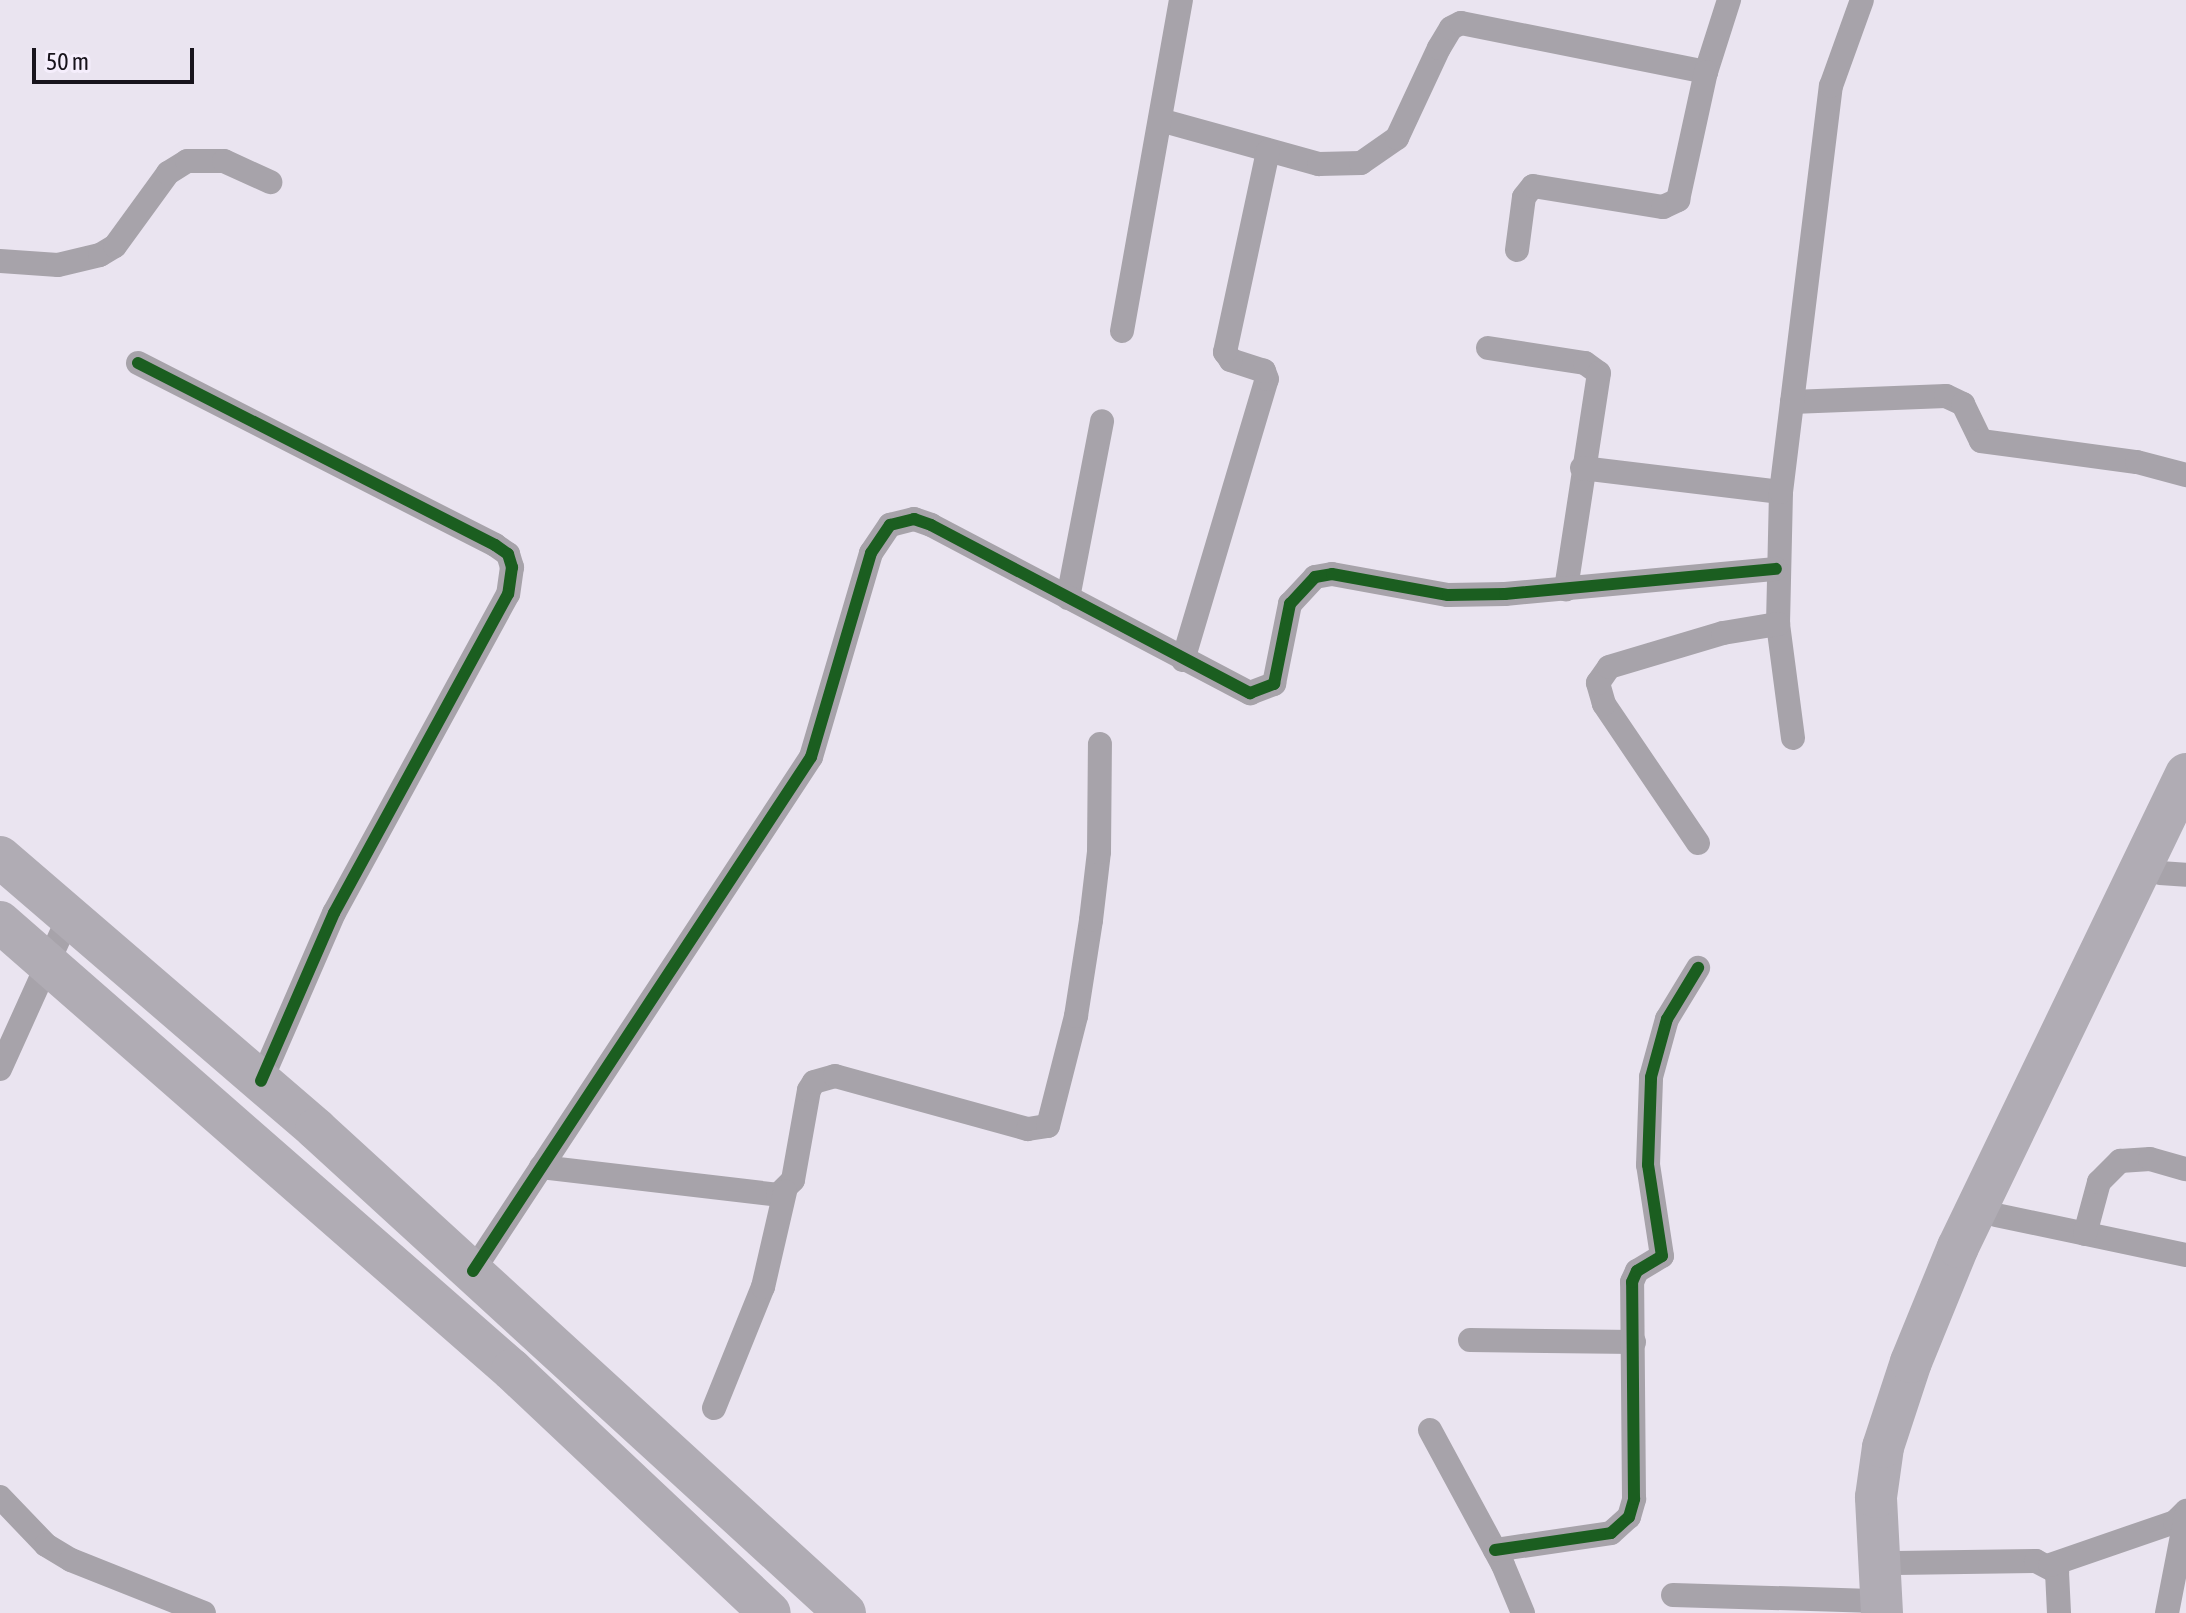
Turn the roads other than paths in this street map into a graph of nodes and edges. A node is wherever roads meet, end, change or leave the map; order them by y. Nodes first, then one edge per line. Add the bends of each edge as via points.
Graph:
1 (1181, 0) edge
2 (1729, 0) edge
3 (1862, 0) edge
4 (1706, 72) junction
5 (1160, 120) junction
6 (1268, 152) junction
7 (270, 182) dead end
8 (1517, 250) dead end
9 (0, 261) edge
10 (1122, 331) dead end
11 (1488, 348) dead end
12 (138, 363) dead end
13 (1792, 402) junction
14 (1102, 421) dead end
15 (1582, 468) junction
16 (2186, 475) edge
17 (1781, 492) junction
18 (1776, 569) junction
19 (1566, 589) junction
20 (1068, 598) junction
21 (1778, 624) junction
22 (1183, 660) junction
23 (1793, 738) dead end
24 (1100, 744) dead end
25 (2186, 774) edge
26 (2186, 821) edge
27 (1698, 843) dead end
28 (0, 857) edge
29 (2173, 874) edge
30 (69, 916) junction
31 (0, 922) edge
32 (49, 965) junction
33 (1698, 968) dead end
34 (0, 1069) edge
35 (261, 1081) junction
36 (541, 1167) junction
37 (2186, 1169) edge
38 (785, 1192) junction
39 (1996, 1215) junction
40 (2085, 1234) junction
41 (2186, 1255) edge
42 (473, 1271) junction
43 (1470, 1340) dead end
44 (1634, 1342) junction
45 (714, 1408) dead end
46 (1430, 1430) dead end
47 (0, 1497) edge
48 (2186, 1513) edge
49 (1495, 1550) junction
50 (1896, 1563) junction
51 (2050, 1565) junction
52 (808, 1579) junction
53 (1673, 1595) dead end
54 (1889, 1609) edge
55 (204, 1613) edge
56 (771, 1613) edge
57 (845, 1613) edge
58 (1523, 1613) edge
59 (2059, 1613) edge
60 (2167, 1613) edge

1 - 5 street
2 - 4 street
3 - 13 street via 1831,86
4 - 6 street via 1461,23 1451,28 1439,48 1397,138 1378,156 1340,166
4 - 8 street via 1678,200 1663,207 1533,186 1524,197
5 - 6 street
5 - 10 street
6 - 22 street via 1225,352 1231,360 1264,371 1267,379
7 - 9 street via 224,161 187,161 168,173 115,246 100,255 58,265
11 - 15 street via 1595,368 1600,384
12 - 35 street via 495,545 508,554 512,567 508,594 334,913
13 - 16 street via 1946,396 1963,404 1981,441 2137,462
13 - 17 street
14 - 20 street
15 - 17 street
15 - 19 street
17 - 18 street
18 - 19 street
18 - 21 street
19 - 22 street via 1448,595 1332,574 1315,577 1290,604 1280,673 1267,690 1240,690
20 - 22 street
20 - 36 street via 931,525 900,520 880,534 811,757
21 - 23 street
21 - 27 street via 1723,633 1609,667 1598,683 1604,704
24 - 38 street via 1099,852 1091,920 1076,1016 1048,1126 1028,1129 835,1076 823,1078 814,1082 803,1105 793,1180
25 - 54 highway via 1958,1247 1911,1362 1883,1447 1876,1497
26 - 29 highway
28 - 30 highway
29 - 39 highway
30 - 32 street
30 - 35 highway
31 - 32 highway
32 - 34 street
32 - 56 highway via 512,1370
33 - 44 street via 1657,1045 1648,1165 1662,1256 1634,1275
35 - 42 highway
36 - 38 street via 762,1195
36 - 42 street
37 - 40 street via 2150,1159 2120,1161 2099,1182
38 - 45 street via 763,1287
39 - 40 street
39 - 50 highway via 1955,1304 1909,1430 1894,1509
40 - 41 street
42 - 52 highway
43 - 44 street
44 - 49 street via 1634,1499 1622,1528
46 - 49 street
47 - 55 street via 46,1545 71,1560
48 - 51 street via 2175,1522
48 - 60 street
49 - 58 street
50 - 51 street via 2012,1559
50 - 54 highway
51 - 59 street via 2057,1572
52 - 56 highway
52 - 57 highway
53 - 54 street

